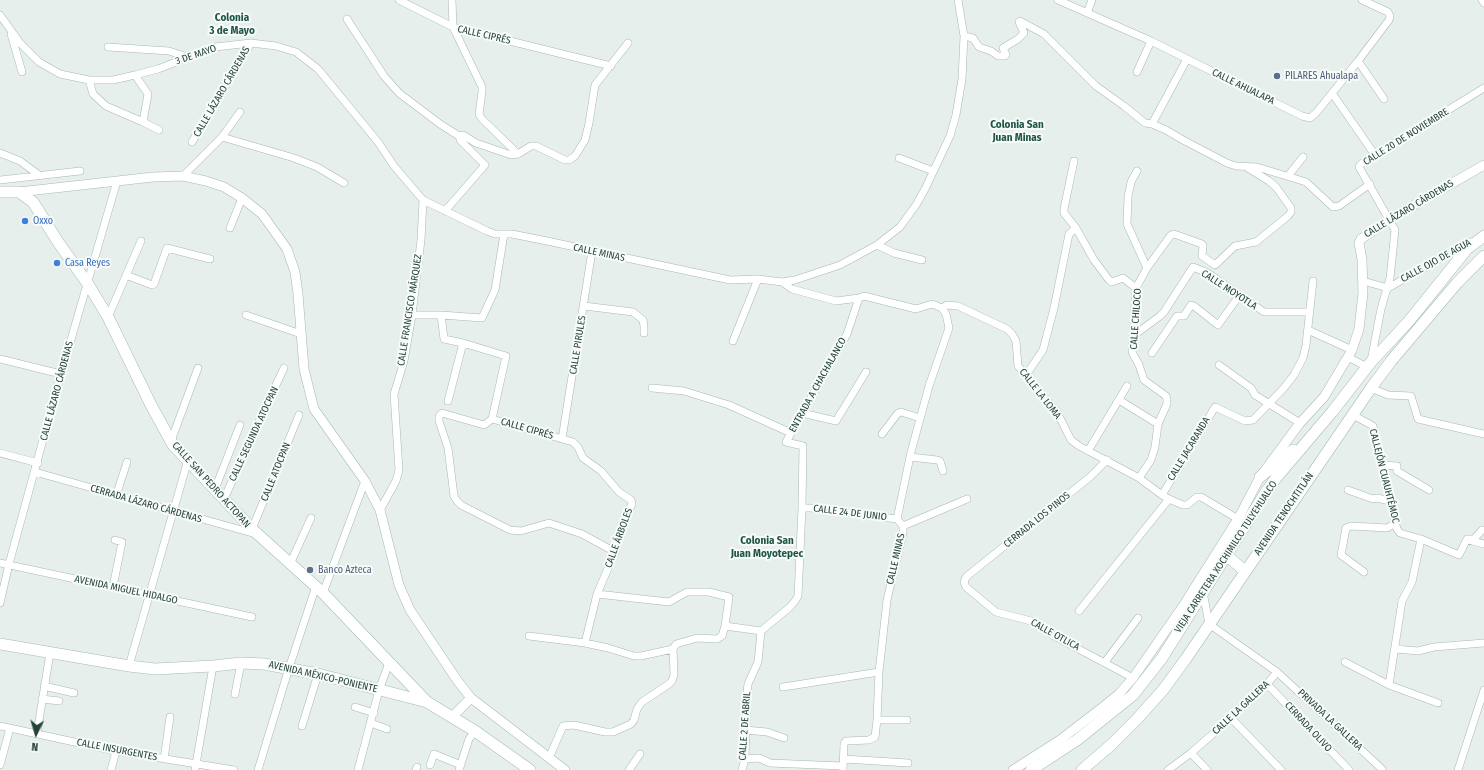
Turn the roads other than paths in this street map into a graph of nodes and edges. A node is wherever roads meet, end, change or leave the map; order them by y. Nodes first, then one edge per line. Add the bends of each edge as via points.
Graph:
1 (399, 0) edge
2 (452, 0) edge
3 (958, 0) edge
4 (1058, 0) edge
5 (1092, 0) edge
6 (1362, 0) edge
7 (1482, 0) edge
8 (1484, 4) edge
9 (1087, 13) junction
10 (0, 16) edge
11 (347, 20) dead end
12 (453, 27) junction
13 (9, 28) junction
14 (964, 36) junction
15 (1151, 42) junction
16 (250, 43) junction
17 (628, 43) dead end
18 (108, 47) dead end
19 (187, 57) junction
20 (1187, 59) junction
21 (1358, 61) junction
22 (611, 66) junction
23 (22, 72) dead end
24 (1137, 72) dead end
25 (135, 75) junction
26 (89, 80) junction
27 (1484, 88) edge
28 (1332, 93) junction
29 (1384, 99) dead end
30 (240, 112) dead end
31 (143, 122) junction
32 (1152, 124) junction
33 (159, 130) dead end
34 (222, 136) junction
35 (459, 136) junction
36 (192, 142) dead end
37 (0, 153) edge
38 (518, 154) junction
39 (1375, 155) junction
40 (1303, 157) dead end
41 (899, 158) dead end
42 (1074, 161) dead end
43 (1484, 165) edge
44 (1246, 167) junction
45 (80, 171) dead end
46 (933, 171) junction
47 (1137, 172) dead end
48 (39, 175) junction
49 (183, 176) junction
50 (1288, 176) junction
51 (0, 180) edge
52 (117, 181) junction
53 (344, 183) dead end
54 (1370, 184) junction
55 (0, 192) edge
56 (19, 192) junction
57 (242, 198) junction
58 (423, 200) junction
59 (445, 210) junction
60 (1390, 219) junction
61 (230, 228) dead end
62 (1076, 228) junction
63 (504, 234) junction
64 (1484, 235) edge
65 (141, 241) dead end
66 (877, 245) junction
67 (592, 251) junction
68 (1484, 256) edge
69 (210, 259) dead end
70 (922, 260) dead end
71 (1215, 265) junction
72 (1147, 268) junction
73 (1208, 273) junction
74 (126, 275) junction
75 (758, 279) junction
76 (1313, 281) dead end
77 (1363, 281) junction
78 (782, 282) junction
79 (88, 284) junction
80 (1136, 288) junction
81 (1388, 288) junction
82 (1239, 296) junction
83 (859, 298) junction
84 (584, 306) junction
85 (942, 308) junction
86 (1310, 312) junction
87 (246, 315) dead end
88 (412, 315) junction
89 (441, 315) junction
90 (108, 317) junction
91 (1308, 330) junction
92 (644, 333) dead end
93 (301, 334) junction
94 (1133, 336) junction
95 (734, 341) dead end
96 (463, 343) junction
97 (1152, 353) dead end
98 (1350, 353) junction
99 (0, 359) edge
100 (1369, 364) junction
101 (1219, 365) dead end
102 (198, 368) dead end
103 (284, 368) dead end
104 (866, 372) dead end
105 (61, 374) junction
106 (1026, 375) junction
107 (1127, 386) dead end
108 (652, 388) dead end
109 (1371, 388) junction
110 (1119, 400) junction
111 (448, 401) dead end
112 (1269, 404) junction
113 (802, 412) junction
114 (299, 414) dead end
115 (1352, 414) junction
116 (920, 418) junction
117 (492, 419) junction
118 (1300, 423) junction
119 (1158, 424) junction
120 (240, 425) dead end
121 (791, 433) junction
122 (882, 434) dead end
123 (1484, 434) edge
124 (1312, 435) junction
125 (562, 439) junction
126 (171, 441) junction
127 (1088, 451) junction
128 (0, 453) edge
129 (910, 457) junction
130 (188, 460) junction
131 (1107, 460) junction
132 (127, 462) dead end
133 (38, 463) junction
134 (1382, 465) junction
135 (943, 471) dead end
136 (35, 472) junction
137 (1260, 476) junction
138 (1139, 478) junction
139 (365, 481) junction
140 (215, 489) junction
141 (1348, 490) dead end
142 (1429, 490) dead end
143 (1162, 495) junction
144 (116, 496) junction
145 (967, 499) dead end
146 (1170, 499) junction
147 (224, 500) junction
148 (1390, 501) junction
149 (802, 508) junction
150 (380, 510) junction
151 (173, 512) junction
152 (311, 518) dead end
153 (897, 519) junction
154 (1238, 519) junction
155 (1396, 523) junction
156 (903, 526) junction
157 (1482, 530) dead end
158 (255, 532) junction
159 (1421, 539) junction
160 (1467, 539) junction
161 (115, 540) dead end
162 (1484, 544) edge
163 (615, 552) junction
164 (1226, 555) junction
165 (0, 562) edge
166 (9, 564) junction
167 (290, 564) junction
168 (1245, 571) junction
169 (1364, 572) dead end
170 (966, 577) joint
171 (113, 588) junction
172 (319, 590) junction
173 (1203, 592) junction
174 (597, 594) junction
175 (150, 595) junction
176 (0, 603) edge
177 (1079, 612) dead end
178 (252, 617) dead end
179 (1138, 618) dead end
180 (1209, 624) junction
181 (725, 626) junction
182 (761, 631) junction
183 (529, 636) dead end
184 (585, 643) junction
185 (1484, 643) edge
186 (0, 644) edge
187 (1396, 648) junction
188 (673, 649) junction
189 (50, 653) junction
190 (1105, 662) junction
191 (1346, 662) dead end
192 (241, 663) junction
193 (389, 663) junction
194 (129, 666) junction
195 (213, 666) junction
196 (289, 668) junction
197 (880, 672) junction
198 (1278, 672) junction
199 (318, 674) junction
200 (1133, 678) junction
201 (1268, 684) junction
202 (1390, 685) junction
203 (44, 686) junction
204 (783, 687) dead end
205 (379, 690) junction
206 (1484, 690) edge
207 (74, 693) dead end
208 (234, 694) dead end
209 (471, 698) junction
210 (42, 699) junction
211 (60, 701) dead end
212 (427, 702) junction
213 (1438, 703) dead end
214 (355, 707) dead end
215 (374, 713) junction
216 (170, 717) dead end
217 (452, 717) junction
218 (1231, 718) junction
219 (877, 720) junction
220 (907, 720) dead end
221 (371, 723) junction
222 (0, 726) edge
223 (302, 726) dead end
224 (10, 728) junction
225 (387, 729) dead end
226 (745, 730) junction
227 (475, 731) junction
228 (36, 733) junction
229 (784, 738) dead end
230 (116, 751) junction
231 (1191, 753) junction
232 (640, 754) dead end
233 (164, 758) junction
234 (549, 758) junction
235 (744, 759) junction
236 (908, 763) dead end
237 (0, 765) edge
238 (430, 765) dead end
239 (843, 765) edge
240 (196, 767) edge
241 (460, 768) edge
242 (1382, 769) dead end
243 (111, 770) edge
244 (234, 770) edge
245 (258, 770) edge
246 (358, 770) edge
247 (530, 770) edge
248 (565, 770) edge
249 (629, 770) edge
250 (742, 770) edge
251 (1013, 770) edge
252 (1030, 770) edge
253 (1082, 770) edge
254 (1168, 770) edge
255 (1207, 770) edge
256 (1281, 770) edge
257 (1348, 770) edge
258 (1458, 770) edge

1 - 12 street
2 - 12 street
3 - 14 street
4 - 9 street, CALLE AHUALAPA
5 - 9 street
6 - 21 street, CALLE AHUALAPA via 1388,12 1390,16
7 - 8 street
9 - 15 street, CALLE AHUALAPA
10 - 13 street, 3 DE MAYO
11 - 35 street via 384,76 399,93
12 - 22 street, CALLE CIPRÉS
12 - 38 street, CALLE CIPRÉS via 482,87 479,114
13 - 23 street
13 - 26 street, 3 DE MAYO via 39,62 60,74
14 - 32 street via 973,38 979,47 998,56 1005,56 1003,48 1024,33 1020,21 1044,34 1096,86 1145,123
14 - 46 street via 962,79 956,115 950,136
15 - 20 street, CALLE AHUALAPA
15 - 24 street
16 - 19 street, 3 DE MAYO via 215,47
16 - 36 street, CALLE LÁZARO CÁRDENAS
16 - 58 street, 3 DE MAYO via 276,46 296,52 318,69
17 - 22 street
18 - 19 street via 169,51
19 - 25 street, 3 DE MAYO
20 - 28 street, CALLE AHUALAPA via 1310,118
20 - 32 street
21 - 28 street, CALLE AHUALAPA
21 - 29 street
22 - 38 street via 595,85 585,140 576,156 565,160 536,146 531,146
25 - 26 street, 3 DE MAYO via 113,80
25 - 31 street via 148,94
26 - 31 street via 93,94 106,106
27 - 39 street, CALLE 20 DE NOVIEMBRE
28 - 39 street
30 - 34 street
31 - 33 street
32 - 44 street via 1227,163
34 - 49 street
34 - 53 street via 294,158 317,167
35 - 38 street via 463,135 476,143 511,155
35 - 59 street via 485,165
37 - 48 street via 20,161
39 - 54 street, CALLE 20 DE NOVIEMBRE via 1359,167
40 - 50 street
41 - 46 street
42 - 62 street via 1064,213
43 - 60 street, CALLE LÁZARO CÁRDENAS
44 - 50 street via 1258,167
44 - 71 street via 1276,187 1291,208 1291,212 1256,242 1235,246
45 - 48 street
46 - 66 street via 925,189 900,227
47 - 72 street via 1131,182 1128,197 1127,224
48 - 51 street
49 - 52 street
49 - 57 street via 224,186
50 - 54 street via 1306,182 1333,207
52 - 56 street
52 - 79 street, CALLE LÁZARO CÁRDENAS
54 - 60 street, CALLE 20 DE NOVIEMBRE
55 - 56 main road
56 - 79 main road, CALLE SAN PEDRO ACTOPAN via 33,202
57 - 61 street
57 - 93 street via 262,214 286,249 295,272
58 - 59 street, CALLE MINAS
58 - 88 street, CALLE FRANCISCO MÁRQUEZ
59 - 63 street, CALLE MINAS via 487,231
60 - 77 street, CALLE LÁZARO CÁRDENAS via 1360,240
60 - 81 street via 1395,235
62 - 80 street via 1109,280 1112,282 1124,278
62 - 106 street via 1069,234 1043,350
63 - 67 street, CALLE MINAS
63 - 89 street via 495,290 482,318
64 - 81 street, CALLE OJO DE AGUA
64 - 100 main road, VIEJA CARRETERA XOCHIMILCO TULYEHUALCO via 1467,249 1409,321
65 - 74 street
66 - 70 street via 894,253
66 - 78 street via 840,265
67 - 75 street, CALLE MINAS via 730,280
67 - 84 street, CALLE PIRULES
68 - 109 main road, AVENIDA TENOCHTITLÁN via 1457,283
69 - 74 street via 167,248 154,284
71 - 72 street, CALLE CHILOCO via 1202,256 1202,244 1174,234
71 - 73 street
72 - 80 street, CALLE CHILOCO
73 - 82 street, CALLE MOYOTLA
73 - 94 street, CALLE MOYOTLA via 1191,269 1164,312
74 - 90 street
75 - 78 street, CALLE MINAS
75 - 95 street
76 - 86 street
77 - 81 street
77 - 98 street, CALLE LÁZARO CÁRDENAS via 1359,329
78 - 83 street, CALLE LA LOMA via 792,289 829,300
79 - 90 main road, CALLE SAN PEDRO ACTOPAN
79 - 105 street, CALLE LÁZARO CÁRDENAS
80 - 94 street, CALLE CHILOCO
81 - 100 street via 1380,309
82 - 86 street, CALLE MOYOTLA via 1264,312
82 - 97 street via 1218,326 1191,306 1184,316 1177,316
83 - 85 street, CALLE LA LOMA via 864,296 916,309 932,304
83 - 113 street, ENTRADA A CHACHALANCO via 847,334
84 - 92 street via 633,312 643,320
84 - 125 street, CALLE PIRULES
85 - 106 street, CALLE LA LOMA via 947,305 958,306 1007,329 1016,341 1018,366
85 - 116 street, CALLE MINAS via 949,328
86 - 91 street
87 - 93 street
88 - 89 street
88 - 150 street, CALLE FRANCISCO MÁRQUEZ via 404,361 394,394 399,470
89 - 96 street via 444,339
90 - 126 main road, CALLE SAN PEDRO ACTOPAN
91 - 98 street
91 - 112 street via 1303,358 1294,375
93 - 139 street via 304,369 314,409
94 - 119 street, CALLE CHILOCO via 1132,352 1140,364 1144,380 1167,399
96 - 111 street
96 - 117 street via 506,356
98 - 100 street
98 - 118 street, CALLE LÁZARO CÁRDENAS via 1324,397
99 - 105 street
100 - 124 main road, VIEJA CARRETERA XOCHIMILCO TULYEHUALCO
101 - 112 street
102 - 126 street
103 - 147 street, CALLE SEGUNDA ATOCPAN
104 - 113 street via 836,421
105 - 133 street, CALLE LÁZARO CÁRDENAS
106 - 127 street, CALLE LA LOMA via 1057,412 1071,440
107 - 110 street
108 - 121 street via 684,391 729,405
109 - 115 main road, AVENIDA TENOCHTITLÁN
109 - 123 street via 1388,395 1411,396 1418,419
110 - 119 street
110 - 127 street
112 - 118 street
112 - 143 street, CALLE JACARANDA via 1248,422 1215,407
113 - 121 street, ENTRADA A CHACHALANCO
114 - 158 street, CALLE ATOCPAN
115 - 134 street, CALLEJÓN CUAUHTÉMOC via 1373,426
115 - 168 main road, AVENIDA TENOCHTITLÁN
116 - 122 street via 898,413
116 - 129 street, CALLE MINAS
117 - 125 street, CALLE CIPRÉS
117 - 163 street via 484,425 442,413 439,416 448,448 454,496 457,501 510,530 521,531 549,523 582,534
118 - 137 street, CALLE LÁZARO CÁRDENAS
119 - 138 street, CALLE CHILOCO via 1151,460
120 - 140 street
121 - 149 street, ENTRADA A CHACHALANCO via 786,442 803,446
124 - 137 main road
124 - 164 main road, VIEJA CARRETERA XOCHIMILCO TULYEHUALCO via 1266,492
125 - 163 street, CALLE ÁRBOLES via 573,442 583,458 601,471 618,492 631,500 632,504 625,517
126 - 130 main road, CALLE SAN PEDRO ACTOPAN
127 - 131 street, CALLE LA LOMA
128 - 133 street
129 - 135 street via 940,461
129 - 153 street, CALLE MINAS
130 - 140 main road, CALLE SAN PEDRO ACTOPAN
130 - 151 street
131 - 138 street, CALLE LA LOMA
131 - 170 street, CERRADA LOS PINOS via 1090,477
132 - 144 street
133 - 136 street, CALLE LÁZARO CÁRDENAS
134 - 142 street via 1397,466 1397,471
134 - 148 street, CALLEJÓN CUAUHTÉMOC
136 - 144 street, CERRADA LÁZARO CÁRDENAS
136 - 166 street, CALLE LÁZARO CÁRDENAS
137 - 154 street, CALLE LÁZARO CÁRDENAS
138 - 143 street, CALLE LA LOMA
139 - 150 street
139 - 172 street
140 - 147 main road, CALLE SAN PEDRO ACTOPAN
141 - 148 street
143 - 146 street, CALLE LA LOMA
144 - 151 street, CERRADA LÁZARO CÁRDENAS
145 - 156 street
146 - 154 street, CALLE LA LOMA via 1187,505 1201,497
146 - 177 street
147 - 158 main road, CALLE SAN PEDRO ACTOPAN
148 - 155 street, CALLEJÓN CUAUHTÉMOC
149 - 153 street, CALLE 24 DE JUNIO
149 - 182 street via 798,596 790,607
150 - 209 street via 404,599 425,634
151 - 158 street, CERRADA LÁZARO CÁRDENAS
151 - 175 street
152 - 167 street
153 - 156 street, CALLE MINAS
154 - 200 street, CALLE LÁZARO CÁRDENAS via 1185,603
155 - 159 street, CALLEJÓN CUAUHTÉMOC via 1400,533
155 - 169 street via 1387,528 1346,528 1341,555
156 - 197 street, CALLE MINAS via 887,600
157 - 160 street via 1474,539
158 - 167 main road, CALLE SAN PEDRO ACTOPAN
159 - 160 street, CALLEJÓN CUAUHTÉMOC via 1459,555
159 - 187 street via 1412,582 1402,601
160 - 162 street
161 - 171 street via 122,542
163 - 174 street, CALLE ÁRBOLES
164 - 168 main road
164 - 173 main road, VIEJA CARRETERA XOCHIMILCO TULYEHUALCO
165 - 166 street, AVENIDA MIGUEL HIDALGO
166 - 171 street, AVENIDA MIGUEL HIDALGO
166 - 176 street, CALLE LÁZARO CÁRDENAS
167 - 172 main road, CALLE SAN PEDRO ACTOPAN
168 - 180 main road, AVENIDA TENOCHTITLÁN
170 - 190 street, CALLE OTLICA via 966,586 996,612 1032,621 1054,636
171 - 175 street, AVENIDA MIGUEL HIDALGO
172 - 193 main road, CALLE SAN PEDRO ACTOPAN
172 - 196 street
173 - 180 street
173 - 252 main road, VIEJA CARRETERA XOCHIMILCO TULYEHUALCO via 1162,658 1133,696 1078,740
174 - 181 street via 669,602 687,592 709,592 729,597
174 - 184 street, CALLE ÁRBOLES
175 - 178 street, AVENIDA MIGUEL HIDALGO
175 - 194 street
179 - 190 street
180 - 198 street, CALLE LA GALLERA
180 - 253 main road, AVENIDA TENOCHTITLÁN via 1163,690 1127,729
181 - 182 street
181 - 188 street via 722,636 717,639 697,638 682,641
182 - 226 street, CALLE 2 DE ABRIL via 758,662 748,684
183 - 184 street
184 - 188 street via 634,656
185 - 187 street via 1434,647 1418,651
186 - 189 main road, AVENIDA MÉXICO-PONIENTE
187 - 202 street
188 - 234 street via 672,681 642,702 631,724 613,732 574,725 563,726
189 - 194 main road, AVENIDA MÉXICO-PONIENTE
189 - 203 street
190 - 200 street, CALLE OTLICA
191 - 202 street
192 - 195 main road, AVENIDA MÉXICO-PONIENTE
192 - 196 main road, AVENIDA MÉXICO-PONIENTE
192 - 208 street
193 - 205 street
193 - 212 main road, CALLE SAN PEDRO ACTOPAN
194 - 195 main road, AVENIDA MÉXICO-PONIENTE via 168,669
195 - 240 street
196 - 199 main road, AVENIDA MÉXICO-PONIENTE
196 - 245 street
197 - 204 street
197 - 219 street, CALLE MINAS
198 - 201 street, CALLE LA GALLERA
198 - 242 street, PRIVADA LA GALLERA
199 - 205 main road, AVENIDA MÉXICO-PONIENTE
199 - 223 street
200 - 251 street, CALLE LÁZARO CÁRDENAS via 1119,694 1060,740
201 - 218 street, CALLE LA GALLERA
201 - 257 street, CERRADA OLIVO
202 - 213 street
203 - 207 street
203 - 210 street
205 - 212 main road, AVENIDA MÉXICO-PONIENTE
205 - 215 street
206 - 258 street
209 - 217 street
209 - 234 street
210 - 211 street
210 - 228 street
212 - 217 main road, AVENIDA MÉXICO-PONIENTE
214 - 215 street
215 - 221 street
216 - 233 street
217 - 227 main road, AVENIDA MÉXICO-PONIENTE
218 - 231 street, CALLE LA GALLERA
218 - 256 street
219 - 220 street
219 - 239 street, CALLE MINAS via 875,737 872,740 846,741
221 - 225 street
221 - 246 street
222 - 224 street, CALLE INSURGENTES
224 - 228 street, CALLE INSURGENTES
224 - 237 street
226 - 229 street via 767,732
226 - 235 street, CALLE 2 DE ABRIL
227 - 241 street via 469,739
227 - 247 main road, AVENIDA MÉXICO-PONIENTE
228 - 230 street, CALLE INSURGENTES
230 - 233 street, CALLE INSURGENTES
230 - 243 street
231 - 254 street, CALLE LA GALLERA
231 - 255 street
232 - 249 street
233 - 240 street, CALLE INSURGENTES
234 - 248 street
235 - 239 street via 759,758 770,763
235 - 250 street, CALLE 2 DE ABRIL
236 - 239 street
238 - 241 street via 434,754
240 - 244 street, CALLE INSURGENTES

